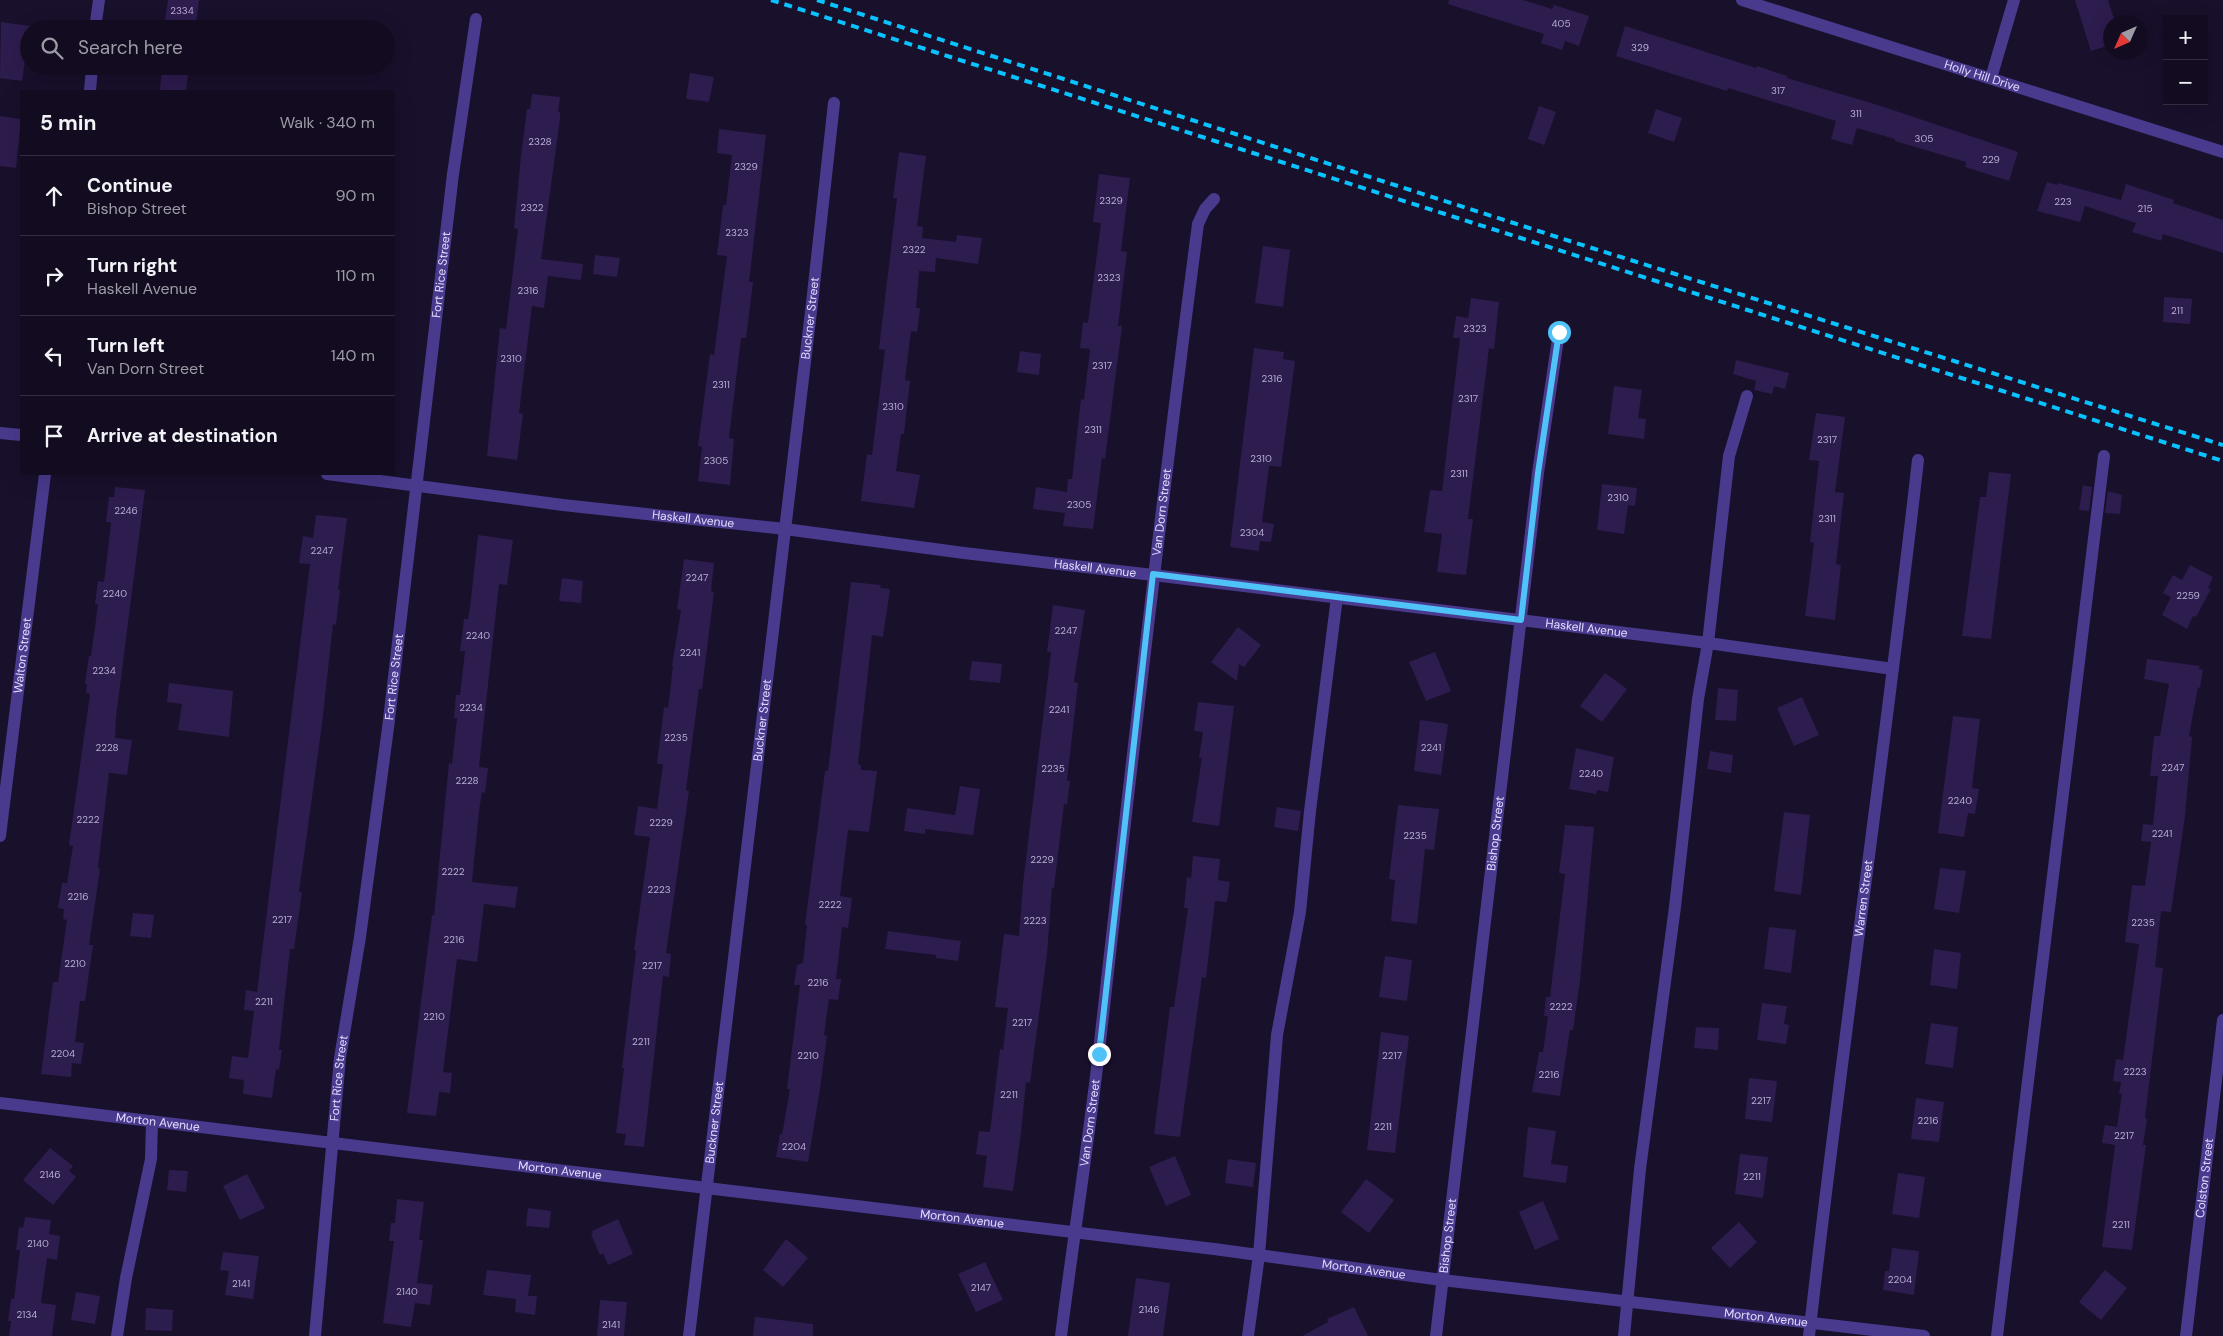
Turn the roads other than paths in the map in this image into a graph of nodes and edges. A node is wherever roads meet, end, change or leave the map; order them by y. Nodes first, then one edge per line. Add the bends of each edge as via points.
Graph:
1 (99, 0) edge
2 (1742, 0) edge
3 (2014, 0) edge
4 (476, 19) dead end
5 (96, 20) edge
6 (91, 75) edge
7 (1991, 78) junction
8 (90, 90) edge
9 (834, 103) dead end
10 (2223, 152) edge
11 (1214, 199) dead end
12 (1559, 332) dead end
13 (1747, 396) dead end
14 (0, 433) edge
15 (20, 435) edge
16 (2104, 456) dead end
17 (1918, 460) dead end
18 (44, 475) edge
19 (335, 475) edge
20 (417, 485) junction
21 (785, 529) junction
22 (1153, 574) junction
23 (1337, 597) junction
24 (1521, 620) junction
25 (1708, 643) junction
26 (1893, 668) junction
27 (0, 836) edge
28 (2223, 1020) edge
29 (0, 1103) edge
30 (152, 1121) junction
31 (331, 1142) junction
32 (706, 1188) junction
33 (1073, 1233) junction
34 (1259, 1255) junction
35 (1442, 1280) junction
36 (1628, 1300) junction
37 (1811, 1321) junction
38 (117, 1336) edge
39 (315, 1336) edge
40 (688, 1336) edge
41 (1062, 1336) edge
42 (1248, 1336) edge
43 (1436, 1336) edge
44 (1624, 1336) edge
45 (1809, 1336) edge
46 (1924, 1336) edge
47 (1997, 1336) edge
48 (2186, 1336) edge

1 - 5 street
2 - 7 street, Holly Hill Drive
3 - 7 street
4 - 20 street, Fort Rice Street via 452,184
6 - 8 street
7 - 10 street, Holly Hill Drive
9 - 21 street, Buckner Street
11 - 22 street, Van Dorn Street via 1198,224
12 - 24 street, Bishop Street
13 - 25 street via 1729,456
14 - 15 street
16 - 47 street
17 - 26 street, Warren Street
18 - 27 street, Walton Street
19 - 20 street, Haskell Avenue
20 - 21 street, Haskell Avenue via 563,505
20 - 31 street, Fort Rice Street via 388,728 340,1058
21 - 22 street, Haskell Avenue
21 - 32 street, Buckner Street
22 - 23 street, Haskell Avenue
22 - 33 street, Van Dorn Street via 1099,1054
23 - 24 street, Haskell Avenue
23 - 34 street via 1300,912 1277,1035
24 - 25 street, Haskell Avenue
24 - 35 street, Bishop Street
25 - 26 street, Haskell Avenue
25 - 36 street via 1698,699 1675,907 1640,1169
26 - 37 street, Warren Street
28 - 48 street, Colston Street
29 - 30 street, Morton Avenue
30 - 31 street, Morton Avenue
30 - 38 street via 151,1159
31 - 32 street, Morton Avenue
31 - 39 street, Fort Rice Street
32 - 33 street, Morton Avenue
32 - 40 street, Buckner Street
33 - 34 street, Morton Avenue
33 - 41 street, Van Dorn Street
34 - 35 street, Morton Avenue
34 - 42 street
35 - 36 street, Morton Avenue
35 - 43 street, Bishop Street
36 - 37 street, Morton Avenue
36 - 44 street
37 - 45 street, Warren Street
37 - 46 street, Morton Avenue

